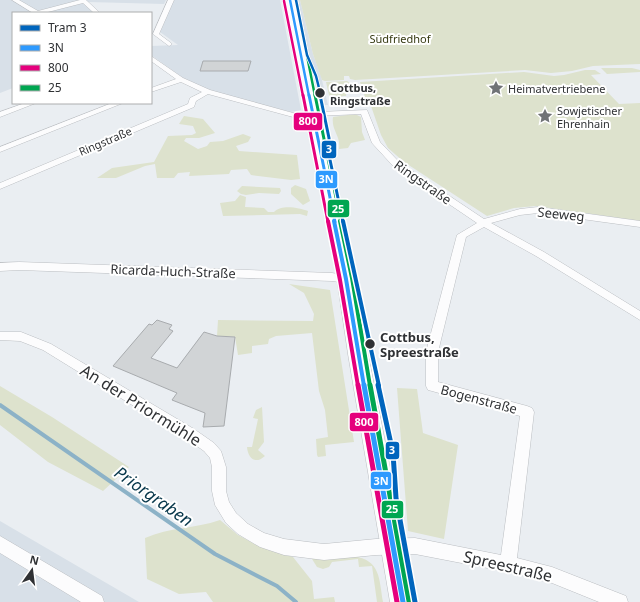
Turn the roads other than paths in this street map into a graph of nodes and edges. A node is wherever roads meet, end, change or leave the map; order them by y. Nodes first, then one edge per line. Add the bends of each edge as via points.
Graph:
1 (15, 0) edge
2 (171, 0) edge
3 (290, 0) edge
4 (83, 1) edge
5 (35, 12) edge
6 (41, 12) edge
7 (97, 12) edge
8 (169, 44) dead end
9 (152, 59) edge
10 (181, 79) junction
11 (152, 90) edge
12 (207, 92) junction
13 (29, 104) edge
14 (116, 104) edge
15 (0, 115) edge
16 (313, 115) junction
17 (0, 150) edge
18 (0, 186) edge
19 (483, 223) junction
20 (640, 224) edge
21 (0, 267) edge
22 (346, 279) junction
23 (640, 316) edge
24 (0, 336) edge
25 (0, 544) edge
26 (392, 546) junction
27 (508, 564) junction
28 (96, 602) edge
29 (403, 602) edge
30 (620, 602) edge

1 - 5 street
2 - 8 street via 156,34
3 - 16 main road
4 - 6 street
4 - 7 street
9 - 10 street, Ringstraße
10 - 11 street
10 - 12 street, Ringstraße
12 - 16 street, Ringstraße via 294,115
12 - 18 street, Ringstraße via 193,100 191,105
13 - 15 street
14 - 17 street
16 - 19 street, Ringstraße via 364,112 372,137 380,150 397,165
16 - 22 main road
19 - 20 street, Seeweg via 520,212 538,210
19 - 23 street, Ringstraße via 540,254
19 - 27 street, Bogenstraße via 462,235 432,352 432,386 527,412
21 - 22 street, Ricarda-Huch-Straße
22 - 26 main road
24 - 26 street, An der Priormühle via 21,337 47,347 189,432 209,447 216,455 219,467 222,505 231,518 260,540 284,547 324,552
25 - 28 street
26 - 27 street, Spreestraße via 415,546
26 - 29 main road
27 - 30 street, Spreestraße via 552,575

